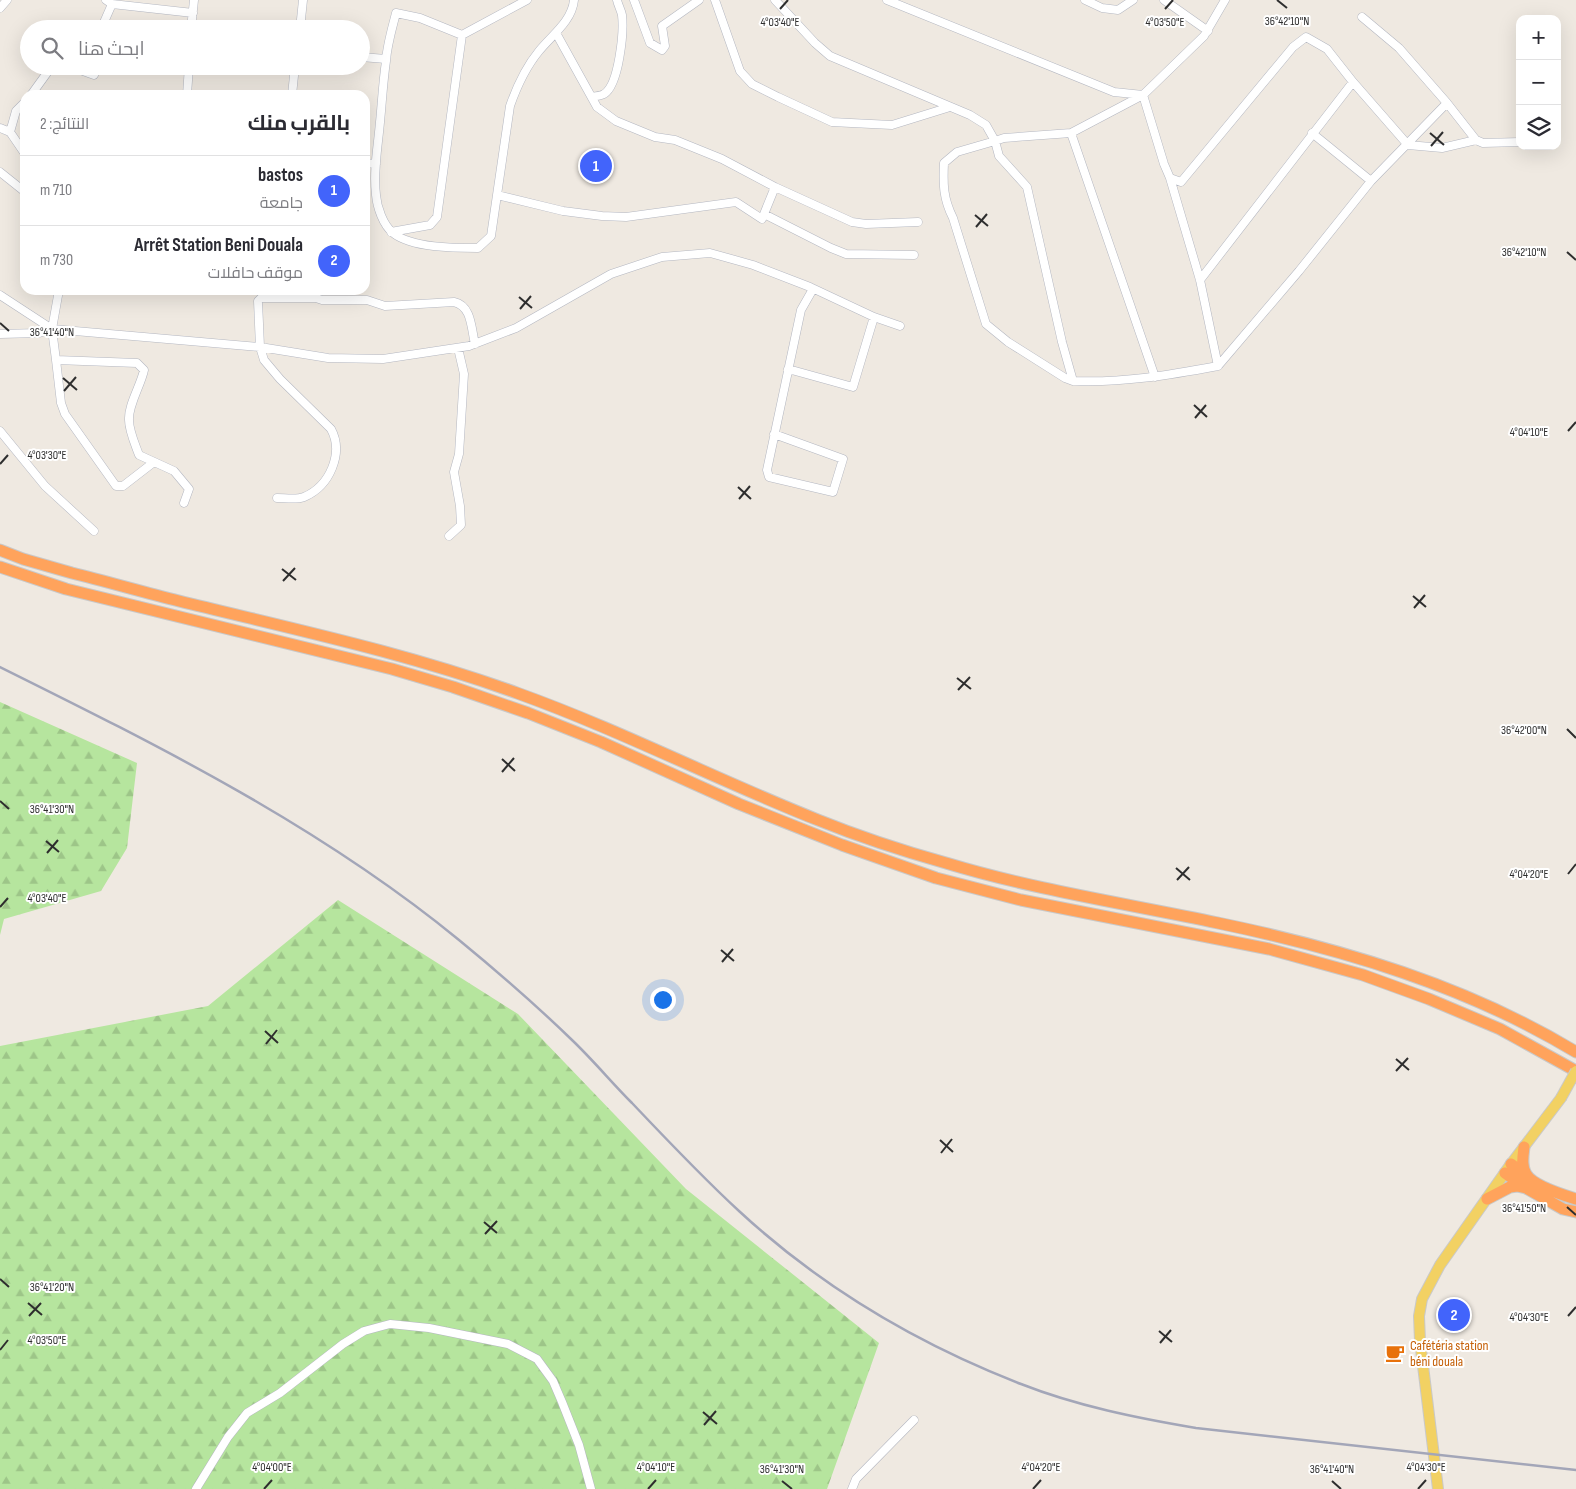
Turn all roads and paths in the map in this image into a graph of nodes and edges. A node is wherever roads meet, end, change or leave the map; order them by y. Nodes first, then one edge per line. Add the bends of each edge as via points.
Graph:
1 (7, 0) edge
2 (194, 0) edge
3 (303, 0) edge
4 (527, 0) edge
5 (574, 0) edge
6 (617, 0) edge
7 (634, 0) edge
8 (699, 0) edge
9 (716, 0) edge
10 (775, 0) edge
11 (887, 0) edge
12 (1085, 0) edge
13 (1133, 0) edge
14 (1164, 0) edge
15 (1225, 0) edge
16 (109, 2) edge
17 (0, 8) edge
18 (193, 13) junction
19 (1362, 17) dead end
20 (104, 20) edge
21 (192, 20) edge
22 (301, 20) edge
23 (1208, 31) junction
24 (556, 33) junction
25 (462, 35) junction
26 (370, 58) edge
27 (386, 60) junction
28 (45, 75) edge
29 (188, 75) edge
30 (294, 75) edge
31 (1353, 82) junction
32 (35, 90) edge
33 (187, 90) edge
34 (293, 90) edge
35 (1143, 95) junction
36 (592, 97) junction
37 (1448, 103) junction
38 (20, 107) edge
39 (950, 107) junction
40 (0, 128) edge
41 (10, 132) junction
42 (1071, 133) junction
43 (1312, 133) junction
44 (1476, 140) junction
45 (995, 141) junction
46 (1516, 142) edge
47 (1408, 145) junction
48 (20, 147) edge
49 (370, 163) edge
50 (376, 164) junction
51 (0, 172) edge
52 (1170, 178) junction
53 (1371, 181) junction
54 (775, 187) junction
55 (20, 188) edge
56 (498, 195) junction
57 (764, 214) junction
58 (918, 222) dead end
59 (391, 232) junction
60 (914, 255) dead end
61 (1200, 280) junction
62 (813, 288) junction
63 (0, 295) edge
64 (58, 295) edge
65 (874, 317) junction
66 (900, 326) dead end
67 (52, 329) junction
68 (0, 334) edge
69 (475, 344) junction
70 (260, 347) junction
71 (458, 348) junction
72 (56, 360) junction
73 (1218, 366) junction
74 (788, 369) junction
75 (1155, 378) junction
76 (1073, 381) junction
77 (0, 431) edge
78 (774, 434) junction
79 (154, 462) junction
80 (277, 498) dead end
81 (184, 503) dead end
82 (94, 531) dead end
83 (449, 536) dead end
84 (0, 550) edge
85 (0, 567) edge
86 (1576, 1052) edge
87 (1576, 1071) edge
88 (1524, 1147) junction
89 (1508, 1169) junction
90 (1526, 1176) junction
91 (1526, 1188) junction
92 (1487, 1199) junction
93 (1576, 1199) edge
94 (1576, 1212) edge
95 (914, 1420) dead end
96 (196, 1489) edge
97 (591, 1489) edge
98 (852, 1489) edge
99 (1438, 1489) edge

1 - 17 street
2 - 18 street
3 - 22 street
4 - 25 street
5 - 24 street via 573,9
6 - 36 street via 622,15 615,76 603,94
7 - 8 street via 650,43 662,50 665,46 662,26
9 - 39 street via 740,71 752,84 778,98 832,122 842,123 892,125
10 - 39 street via 830,56
11 - 35 street via 1114,92
12 - 13 street via 1102,8 1118,10
14 - 23 street
15 - 23 street
16 - 18 street
16 - 20 street
18 - 21 street
19 - 37 street via 1399,48
23 - 35 street
24 - 36 street
24 - 56 street via 529,66 510,106
25 - 27 street via 420,18 396,13
25 - 59 street via 438,217 430,225
26 - 27 street
27 - 50 street
28 - 32 street
29 - 33 street
30 - 34 street
31 - 43 street
31 - 47 street
31 - 52 street via 1327,48 1306,37 1293,47 1181,182
35 - 42 street
35 - 52 street
36 - 54 street via 597,107 616,121 655,137 675,140
37 - 44 street
37 - 47 street
38 - 41 street
39 - 45 street via 986,126
40 - 41 street
41 - 48 street
42 - 45 street
42 - 75 street
43 - 53 street
43 - 61 street
44 - 46 street via 1483,143
44 - 47 street via 1442,148
45 - 76 street via 999,156 1027,188
45 - 76 street via 957,152 944,163 946,204 986,324 1008,342
47 - 53 street
49 - 50 street
50 - 59 street via 376,198
51 - 55 street
52 - 61 street
53 - 73 street
54 - 57 street
54 - 58 street via 852,222
56 - 57 street via 563,211 602,216 626,217 736,202 762,219
56 - 59 street via 491,236 478,248 413,242
57 - 60 street via 846,254
61 - 73 street
62 - 65 street
62 - 69 street via 710,253 662,257 611,274 516,328
62 - 74 street via 801,310
63 - 67 street
64 - 67 street
65 - 66 street
65 - 74 street via 853,387
67 - 68 street via 39,333
67 - 70 street
67 - 72 street
69 - 70 street via 467,311 461,304 441,302 385,306 367,300 260,298
69 - 71 street
70 - 71 street via 328,358 384,359
70 - 80 street via 264,360 280,379 336,437 337,454 328,476 303,498
71 - 83 street via 464,374 454,472 461,525
72 - 79 street via 65,414 116,486 123,486
72 - 79 street via 137,363 144,370 129,419 139,454
73 - 75 street
74 - 78 street
75 - 76 street
77 - 82 street via 46,486
78 - 78 street via 767,470 769,477 833,492 844,459
79 - 81 street via 174,472 189,489
84 - 86 highway via 72,573 415,660 511,691 591,721 818,820 948,864 1302,942 1384,966 1485,1005
85 - 87 highway via 66,589 392,669 453,688 528,713 739,804 936,878 1021,900 1269,949 1362,975 1429,998 1525,1042
87 - 88 main road, bridge via 1562,1098
88 - 89 main road
88 - 90 highway via 1522,1162
89 - 90 highway
89 - 91 highway
89 - 92 main road
90 - 93 highway via 1559,1194
91 - 92 highway via 1510,1187
91 - 94 highway
92 - 99 main road via 1431,1280 1420,1306 1420,1341
95 - 98 street via 856,1479
96 - 97 street via 247,1413 343,1344 364,1332 390,1324 429,1328 508,1344 537,1359 553,1381 562,1402

